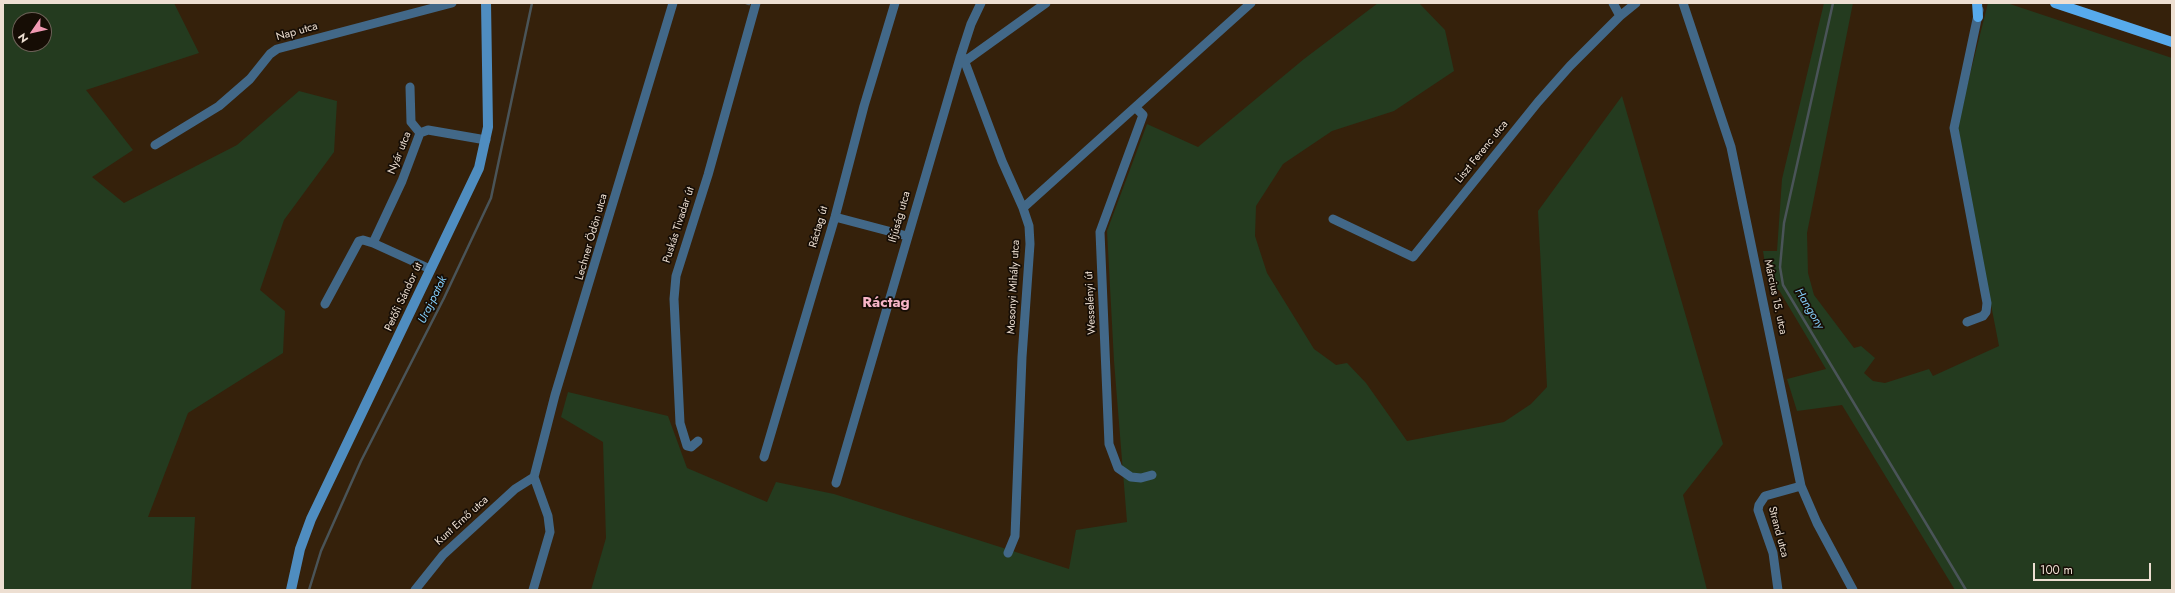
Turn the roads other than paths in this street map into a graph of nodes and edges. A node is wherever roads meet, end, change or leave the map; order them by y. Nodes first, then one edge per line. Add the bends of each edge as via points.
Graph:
1 (452, 3) edge
2 (486, 3) edge
3 (673, 3) edge
4 (756, 3) edge
5 (895, 3) edge
6 (981, 3) edge
7 (1046, 3) edge
8 (1252, 3) edge
9 (1612, 3) edge
10 (1636, 3) edge
11 (1683, 3) edge
12 (1977, 3) edge
13 (1981, 3) edge
14 (2055, 3) edge
15 (1620, 16) junction
16 (1978, 17) junction
17 (2172, 42) edge
18 (960, 58) junction
19 (410, 87) dead end
20 (1136, 108) junction
21 (420, 133) junction
22 (486, 140) junction
23 (155, 145) dead end
24 (1023, 208) junction
25 (835, 217) junction
26 (1333, 219) dead end
27 (907, 236) junction
28 (373, 243) junction
29 (430, 270) junction
30 (325, 304) dead end
31 (1967, 322) dead end
32 (698, 441) dead end
33 (764, 457) dead end
34 (1152, 475) dead end
35 (534, 477) junction
36 (836, 483) dead end
37 (1800, 486) junction
38 (1008, 553) dead end
39 (291, 590) edge
40 (415, 590) edge
41 (533, 590) edge
42 (1778, 590) edge
43 (1853, 590) edge

1 - 23 street, Nap utca via 277,49 250,79 219,106
2 - 22 street, Petőfi Sándor út
3 - 35 street, Lechner Ödön utca via 555,395
4 - 32 street, Puskás Tivadar út via 708,175 676,276 674,299 680,423 687,446 691,447
5 - 25 street, Ráctag út via 864,106
6 - 18 street
7 - 18 street via 968,59
8 - 20 street
9 - 15 street
10 - 15 street, Liszt Ferenc utca
11 - 37 street, Március 15. utca via 1732,153
12 - 16 main road
13 - 16 street
14 - 17 main road
15 - 26 street, Liszt Ferenc utca via 1538,102 1413,257
16 - 31 street via 1954,128 1987,303 1983,316
18 - 24 street, Mosonyi Mihály utca via 966,65
18 - 27 street, Ifjúság utca
19 - 21 street via 412,122
20 - 24 street
20 - 34 street, Wesselényi út via 1143,115 1100,232 1100,240 1110,444 1118,468 1131,477 1142,478
21 - 22 street, Nyár utca via 428,130
21 - 28 street, Nyár utca via 402,181
22 - 29 street, Petőfi Sándor út via 479,168
24 - 38 street, Mosonyi Mihály utca via 1029,226 1030,244 1022,356 1015,536
25 - 27 street
25 - 33 street, Ráctag út
27 - 36 street, Ifjúság utca
28 - 29 street
28 - 30 street via 363,240 356,243
29 - 39 street, Petőfi Sándor út via 311,518 300,549
35 - 40 street, Kunt Ernő utca via 515,489 443,555
35 - 41 street via 548,516 550,532
37 - 42 street, Strand utca via 1765,496 1759,505 1758,510 1772,553
37 - 43 street, Március 15. utca via 1816,523

